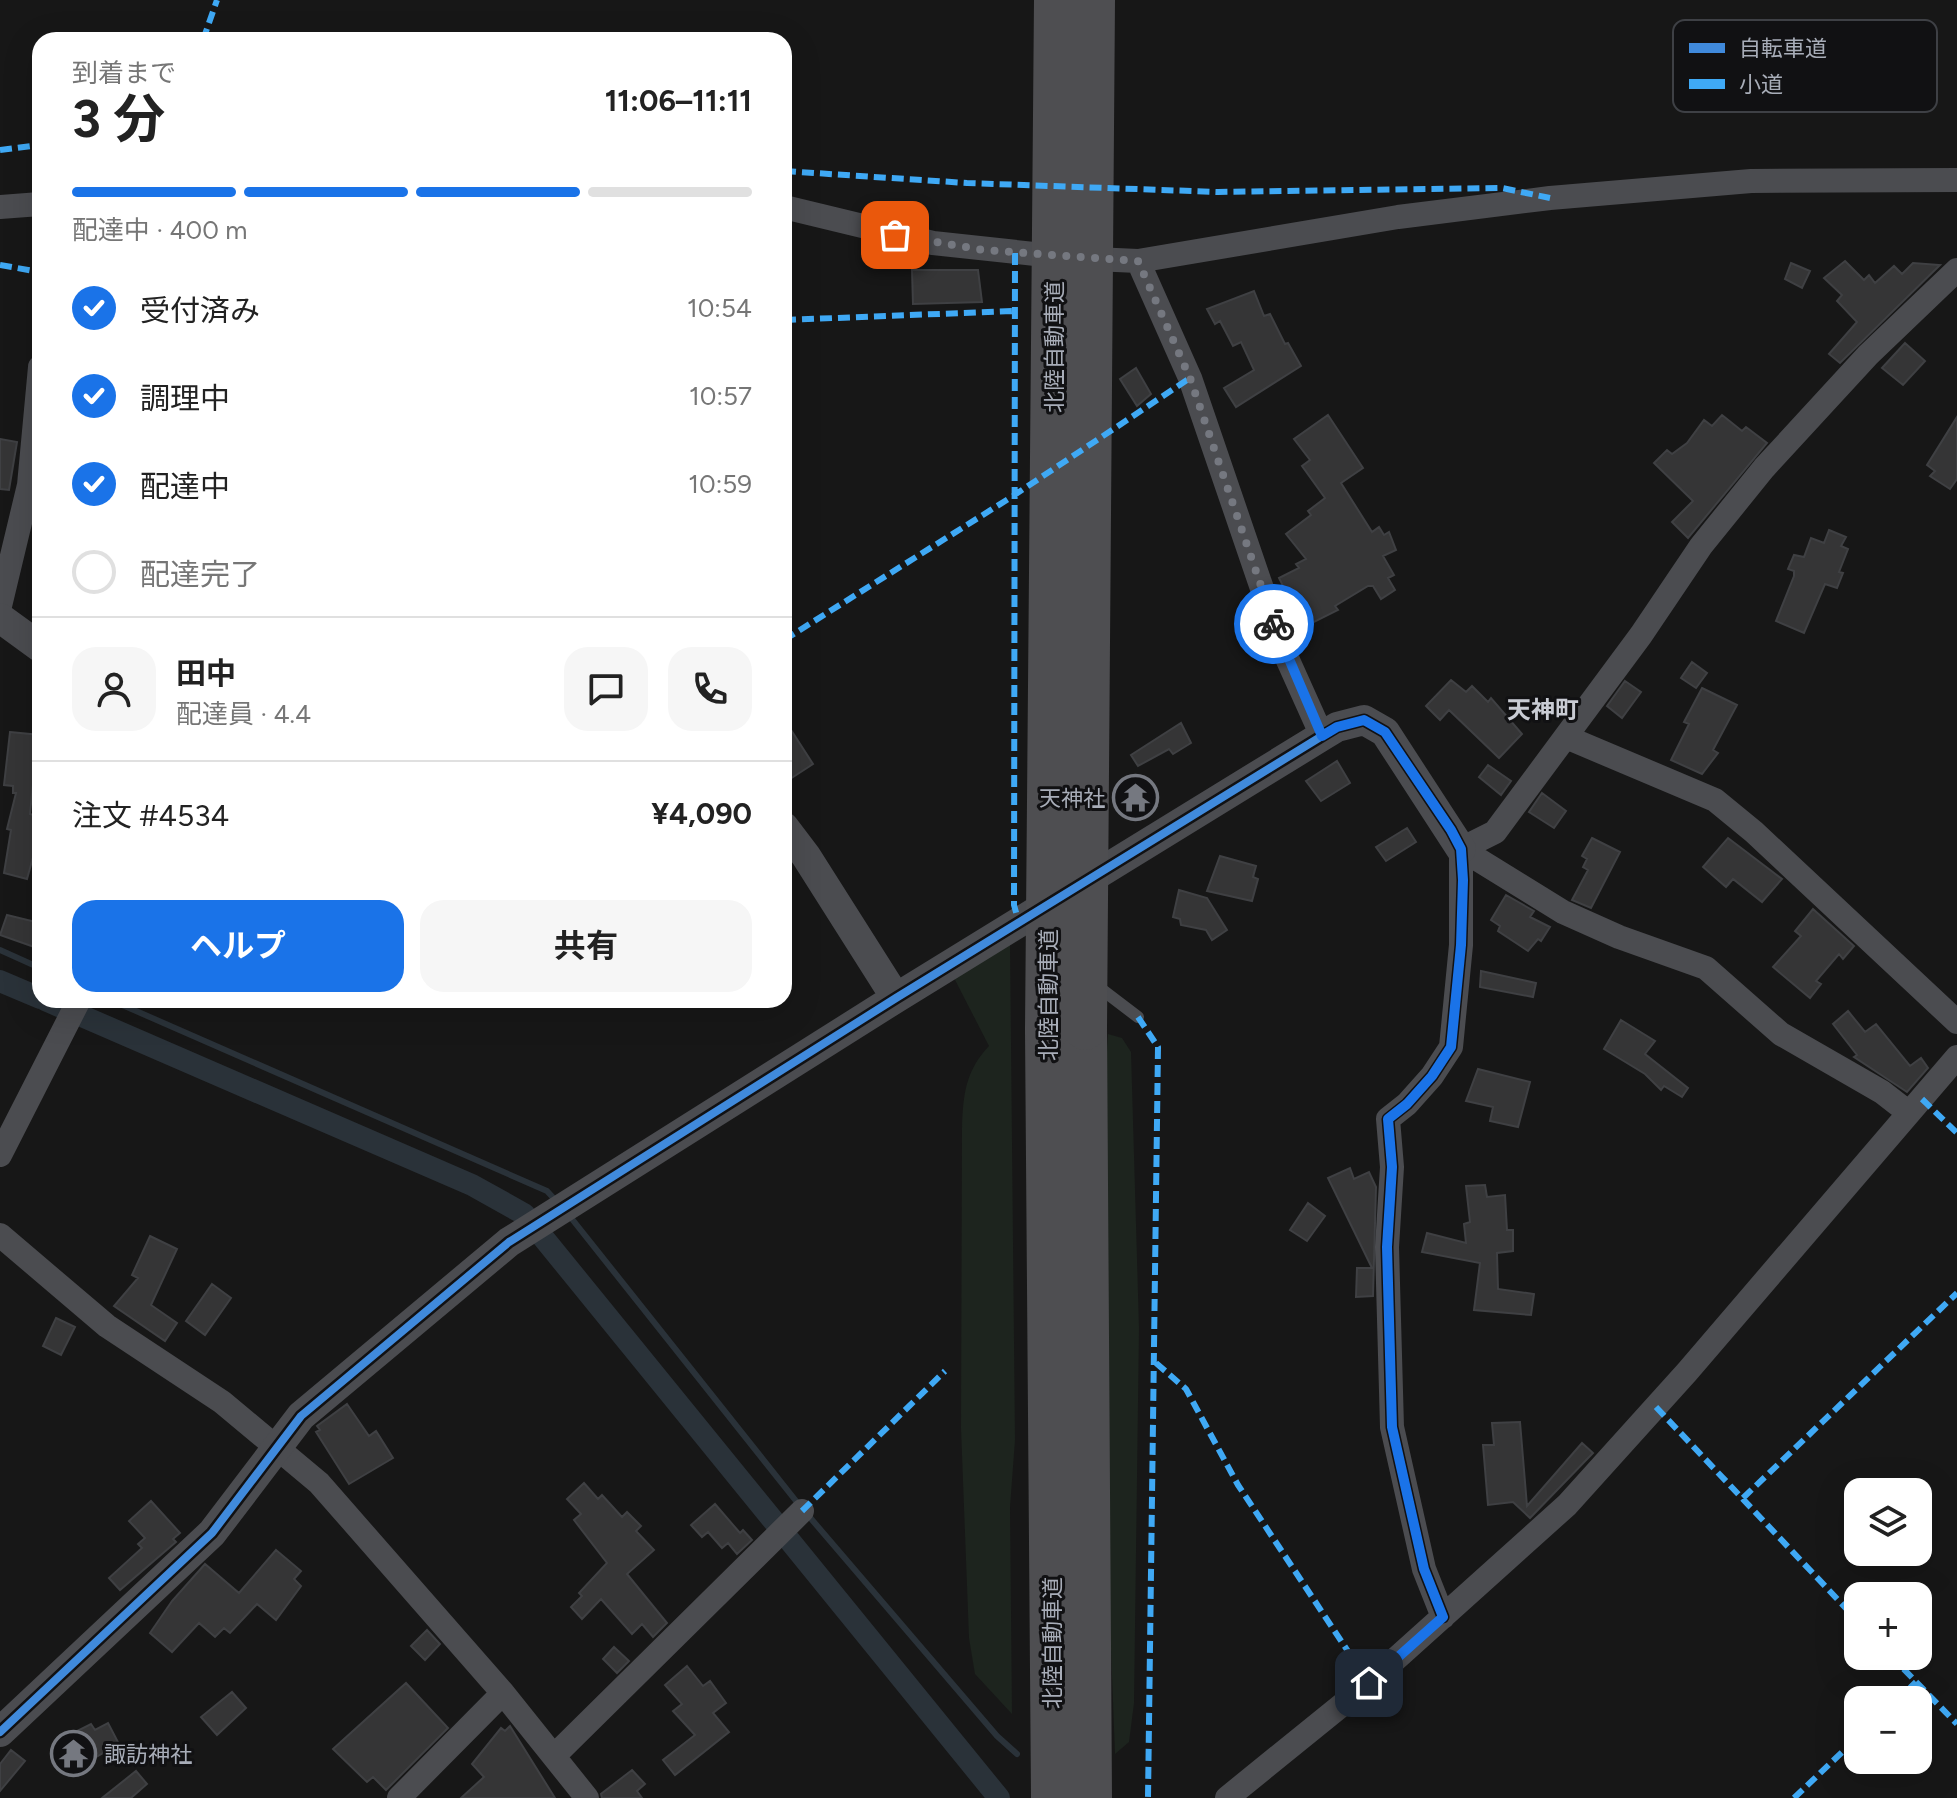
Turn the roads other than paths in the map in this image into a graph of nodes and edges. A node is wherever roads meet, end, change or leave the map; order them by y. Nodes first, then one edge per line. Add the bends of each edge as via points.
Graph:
1 (1056, 0) edge
2 (1093, 0) edge
3 (1957, 180) edge
4 (32, 205) edge
5 (0, 207) edge
6 (792, 209) edge
7 (1138, 261) junction
8 (1957, 270) edge
9 (32, 453) edge
10 (0, 606) edge
11 (0, 618) edge
12 (32, 641) edge
13 (1322, 736) junction
14 (1566, 737) junction
15 (792, 838) edge
16 (1461, 849) junction
17 (1019, 923) junction
18 (896, 998) junction
19 (76, 1008) edge
20 (1138, 1017) dead end
21 (1957, 1022) edge
22 (1066, 1029) junction
23 (1957, 1057) edge
24 (1909, 1113) junction
25 (0, 1155) edge
26 (0, 1235) edge
27 (278, 1446) junction
28 (802, 1511) dead end
29 (1443, 1617) junction
30 (503, 1693) junction
31 (0, 1732) edge
32 (554, 1756) junction
33 (399, 1798) edge
34 (587, 1798) edge
35 (1053, 1798) edge
36 (1090, 1798) edge
37 (1227, 1798) edge

1 - 22 highway, 北陸自動車道, bridge
2 - 22 highway, 北陸自動車道, bridge
3 - 7 street via 1764,180 1550,198 1398,217
4 - 5 street
6 - 7 street via 933,243
7 - 13 street via 1190,378 1282,647
8 - 14 street via 1868,355 1764,468 1701,546
9 - 10 street
11 - 12 street
13 - 16 street via 1364,720 1385,732
13 - 17 street
14 - 16 street via 1495,832
14 - 21 street via 1715,800
15 - 18 street
16 - 24 street via 1563,912 1706,968 1781,1034
16 - 29 street via 1461,945 1451,1047 1432,1076 1388,1119 1392,1427 1424,1569
17 - 18 street
17 - 20 lane
18 - 27 street via 550,1213 301,1416
19 - 25 street
22 - 35 highway, 北陸自動車道
22 - 36 highway, 北陸自動車道
23 - 24 street
24 - 29 street via 1567,1505
26 - 27 street via 107,1326
27 - 30 street via 319,1483
27 - 31 street via 212,1533
28 - 32 street
29 - 37 street
30 - 32 street
30 - 33 street
32 - 34 street

